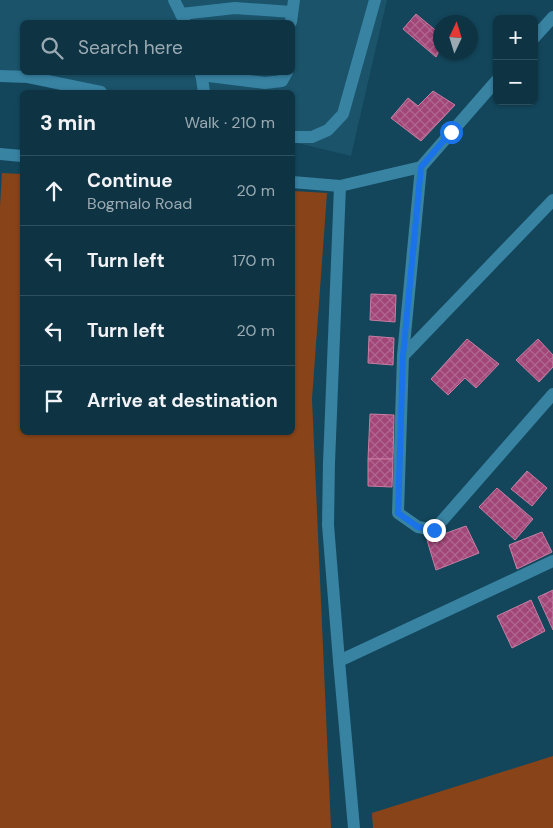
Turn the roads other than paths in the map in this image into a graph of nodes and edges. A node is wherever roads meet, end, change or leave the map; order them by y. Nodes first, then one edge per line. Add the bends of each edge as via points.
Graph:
1 (174, 0) edge
2 (375, 0) edge
3 (293, 11) edge
4 (553, 16) edge
5 (183, 18) edge
6 (538, 33) edge
7 (201, 75) edge
8 (208, 75) edge
9 (285, 75) edge
10 (0, 76) edge
11 (493, 85) edge
12 (91, 90) edge
13 (204, 90) edge
14 (295, 137) edge
15 (0, 154) edge
16 (20, 156) edge
17 (421, 167) junction
18 (295, 182) edge
19 (340, 186) junction
20 (553, 200) edge
21 (403, 356) junction
22 (553, 394) edge
23 (553, 561) edge
24 (339, 661) junction
25 (354, 828) edge

1 - 5 street
2 - 14 street via 342,114 328,130 312,137
3 - 5 street via 235,8
4 - 6 street
7 - 13 street
8 - 9 street via 265,83 282,81
10 - 12 street via 28,77
11 - 17 street
15 - 16 street
17 - 19 street
17 - 21 street
18 - 19 street
19 - 24 street via 328,525
20 - 21 street
21 - 22 street via 398,513 418,527 434,530
23 - 24 street
24 - 25 street

